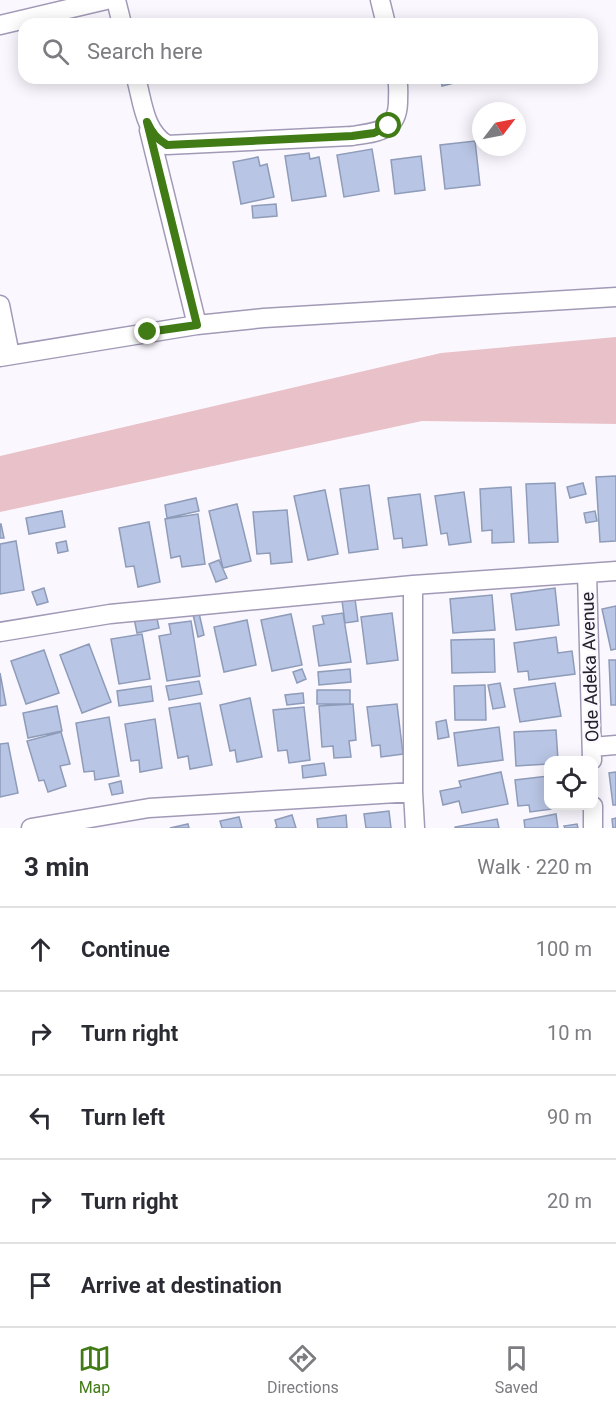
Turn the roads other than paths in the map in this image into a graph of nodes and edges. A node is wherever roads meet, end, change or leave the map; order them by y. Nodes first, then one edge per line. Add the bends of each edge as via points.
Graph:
1 (105, 0) edge
2 (116, 0) edge
3 (380, 0) edge
4 (29, 18) edge
5 (120, 18) edge
6 (384, 18) edge
7 (18, 21) edge
8 (0, 25) edge
9 (138, 84) edge
10 (398, 84) edge
11 (147, 122) junction
12 (616, 297) edge
13 (0, 305) edge
14 (197, 325) junction
15 (5, 356) edge
16 (616, 571) edge
17 (587, 573) junction
18 (413, 585) junction
19 (0, 632) edge
20 (616, 745) edge
21 (592, 754) edge
22 (413, 792) junction
23 (593, 810) edge
24 (31, 828) edge
25 (415, 828) edge
26 (593, 828) edge

1 - 4 street
2 - 5 street
3 - 6 street
7 - 8 street
9 - 11 street
10 - 11 street via 398,114 389,126 374,133 167,145 158,140
11 - 14 street
12 - 14 street
13 - 15 street
14 - 15 street
16 - 17 street
17 - 18 street
17 - 21 street, Ode Adeka Avenue
18 - 19 street via 110,614
18 - 22 street
20 - 21 street
22 - 24 street via 149,808
22 - 25 street
23 - 26 street

